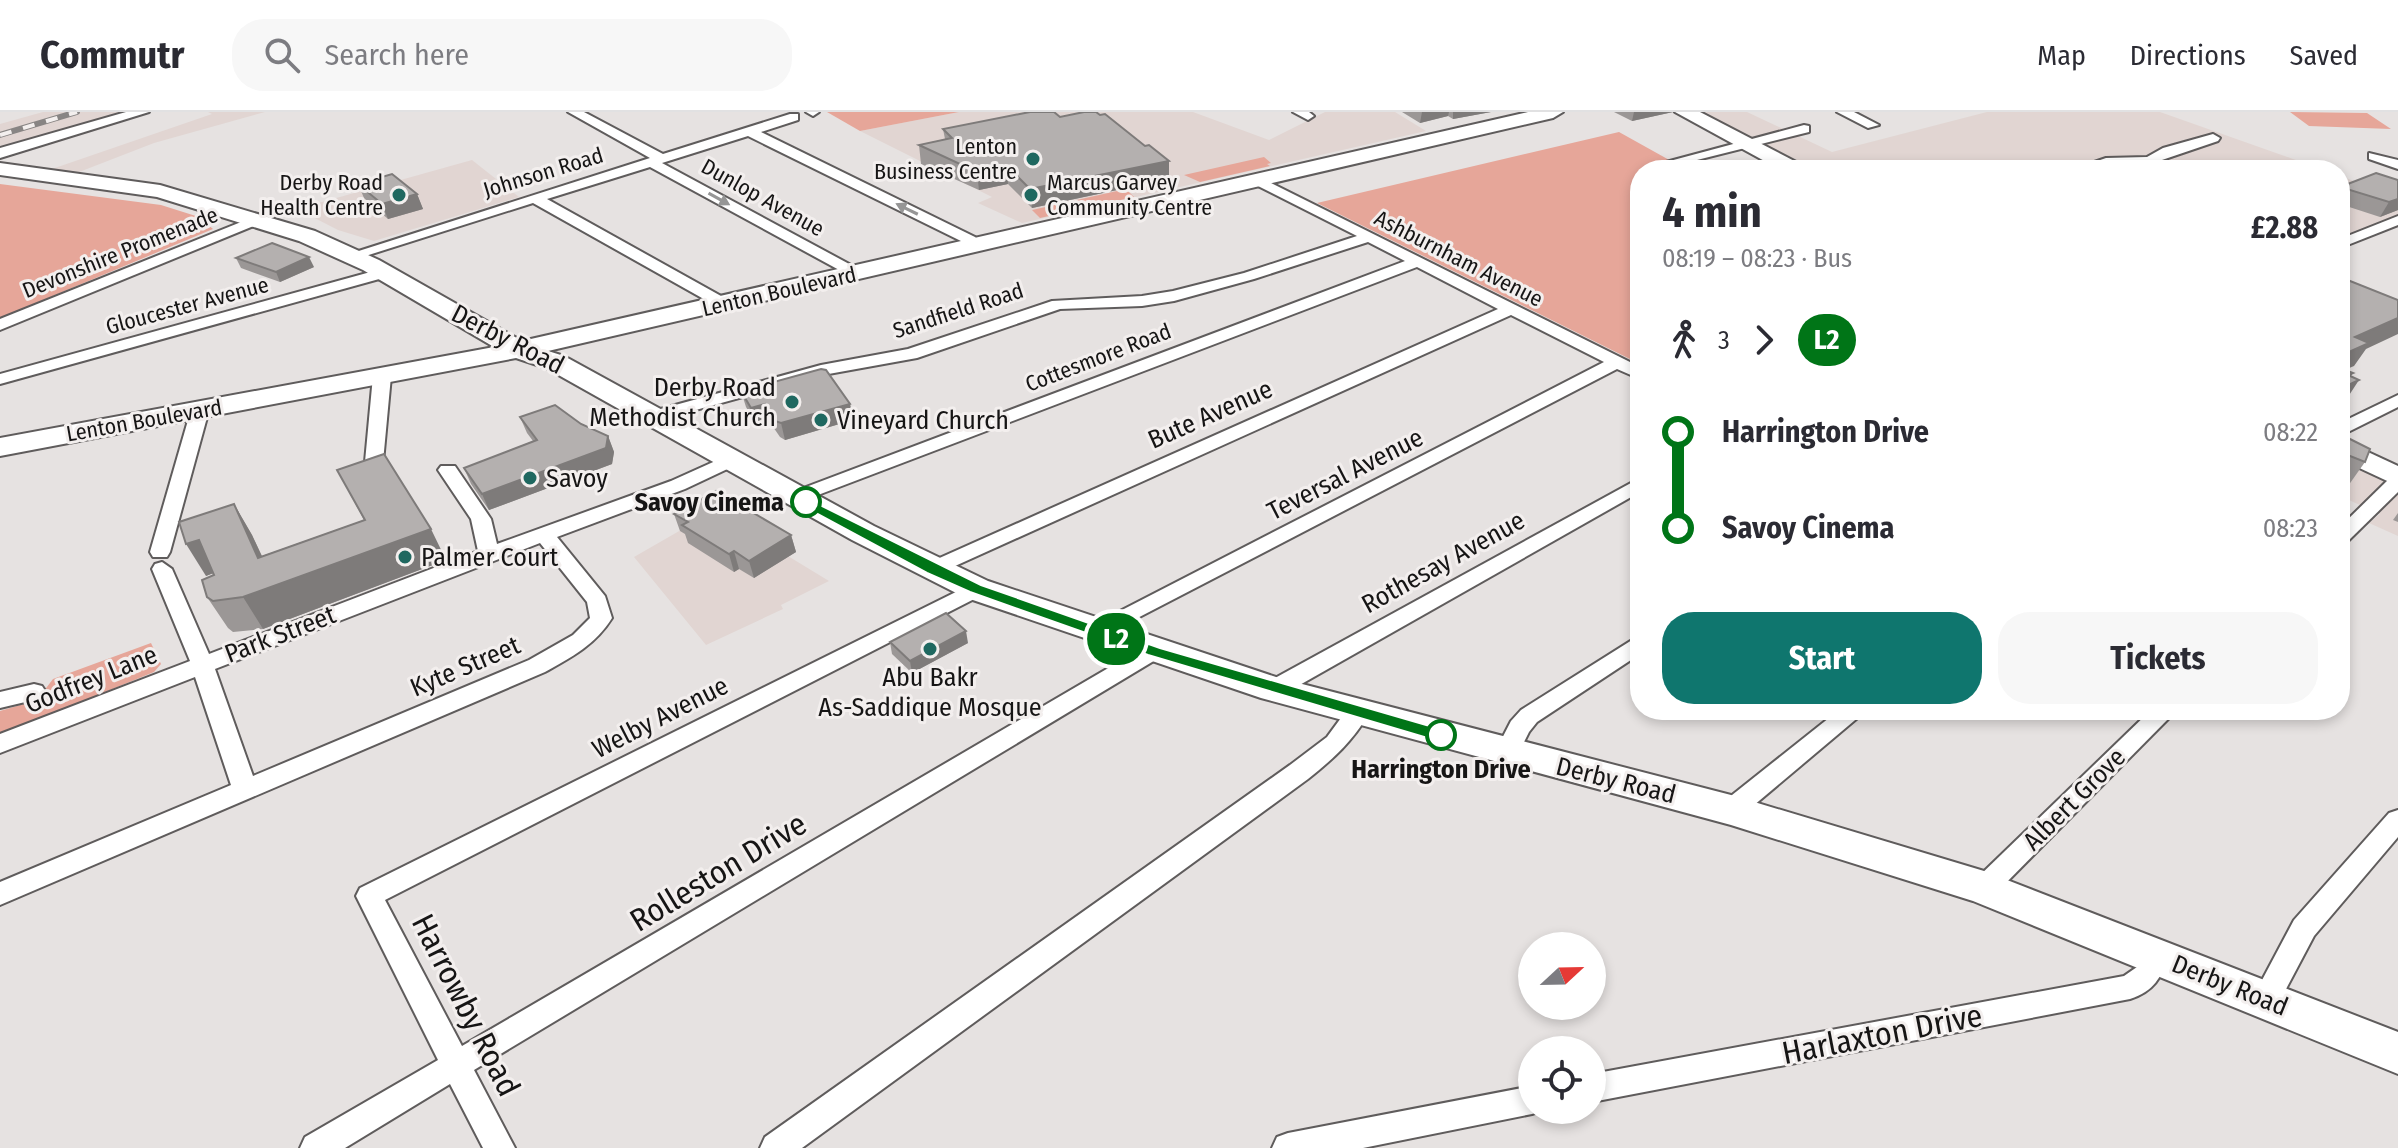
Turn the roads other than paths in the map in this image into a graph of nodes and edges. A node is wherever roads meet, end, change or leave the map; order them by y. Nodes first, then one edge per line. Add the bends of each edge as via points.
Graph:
1 (142, 112) edge
2 (574, 112) edge
3 (1553, 112) edge
4 (1685, 112) edge
5 (1843, 112) edge
6 (794, 117) dead end
7 (1873, 125) dead end
8 (1804, 129) dead end
9 (749, 131) junction
10 (2213, 138) dead end
11 (1746, 144) junction
12 (0, 153) edge
13 (2374, 156) dead end
14 (656, 160) junction
15 (1681, 160) edge
16 (1777, 160) edge
17 (2112, 160) edge
18 (2151, 160) joint
19 (2398, 165) edge
20 (0, 169) edge
21 (1259, 181) junction
22 (534, 198) junction
23 (256, 220) junction
24 (2398, 220) edge
25 (2350, 236) edge
26 (1369, 237) junction
27 (976, 246) junction
28 (351, 256) junction
29 (1416, 262) junction
30 (385, 273) junction
31 (851, 275) junction
32 (724, 304) junction
33 (1511, 309) junction
34 (0, 325) edge
35 (518, 350) junction
36 (1617, 362) junction
37 (1630, 369) edge
38 (382, 376) junction
39 (0, 379) edge
40 (2398, 400) edge
41 (200, 410) junction
42 (652, 417) junction
43 (2350, 425) edge
44 (2, 450) edge
45 (2350, 453) edge
46 (731, 460) junction
47 (374, 462) edge
48 (448, 470) dead end
49 (2398, 479) edge
50 (1630, 490) edge
51 (797, 497) junction
52 (2350, 528) edge
53 (544, 534) junction
54 (489, 554) junction
55 (933, 569) junction
56 (976, 589) junction
57 (1097, 632) junction
58 (1630, 650) edge
59 (1154, 651) junction
60 (202, 664) junction
61 (1274, 689) junction
62 (34, 692) dead end
63 (0, 700) edge
64 (1357, 713) junction
65 (1843, 720) edge
66 (2155, 720) edge
67 (0, 744) edge
68 (1507, 752) junction
69 (245, 790) junction
70 (1731, 810) junction
71 (2398, 820) edge
72 (1997, 876) junction
73 (0, 894) edge
74 (369, 896) joint
75 (2155, 955) junction
76 (2266, 999) junction
77 (2398, 1053) edge
78 (459, 1066) junction
79 (1606, 1085) edge
80 (1518, 1103) edge
81 (316, 1148) edge
82 (499, 1148) edge
83 (776, 1148) edge
84 (1288, 1148) edge

1 - 12 street
2 - 14 street, Dunlop Avenue
3 - 21 main road, Lenton Boulevard
4 - 11 main road
5 - 7 street
6 - 9 street, Johnson Road
8 - 11 street
9 - 14 street, Johnson Road
27 -> 9 street
10 - 18 street
11 - 15 street
11 - 16 main road
13 - 19 street
14 - 22 street, Johnson Road
14 -> 31 street, Dunlop Avenue
17 - 18 street
20 - 23 main road, Derby Road via 160,191
21 - 26 street, Ashburnham Avenue
21 - 27 main road, Lenton Boulevard
22 - 28 street, Johnson Road
22 - 32 street
23 - 28 main road, Derby Road
23 - 34 street, Devonshire Promenade
24 - 25 street
26 - 29 street, Ashburnham Avenue
26 - 42 street, Sandfield Road via 1249,276 1142,301 1058,304 911,354 821,370
27 - 31 main road, Lenton Boulevard
28 - 30 main road, Derby Road
29 - 33 street, Ashburnham Avenue
29 - 51 street, Cottesmore Road
30 - 35 main road, Derby Road
30 - 39 street, Gloucester Avenue
31 - 32 main road, Lenton Boulevard
32 - 35 main road, Lenton Boulevard
33 - 36 street, Ashburnham Avenue
33 - 55 street, Bute Avenue
35 - 38 main road, Lenton Boulevard
35 - 42 main road, Derby Road via 555,362
36 - 37 street, Ashburnham Avenue
36 - 57 street, Teversal Avenue
38 - 41 main road, Lenton Boulevard
38 - 47 street
40 - 43 street
41 - 44 main road, Lenton Boulevard
41 - 60 street via 161,560
42 - 46 main road, Derby Road
45 - 49 main road
46 - 51 main road, Derby Road
46 - 53 street, Park Street
48 - 54 street via 481,519
49 - 52 street
50 - 61 street, Rothesay Avenue
51 - 55 main road, Derby Road
53 - 54 street, Park Street
53 - 69 street, Kyte Street via 597,601 597,626 537,666
54 - 60 street, Park Street
55 - 56 main road, Derby Road
56 - 57 main road, Derby Road
56 - 74 street, Welby Avenue
57 - 59 main road, Derby Road
58 - 68 street via 1529,716
59 - 61 main road, Derby Road
59 - 78 street, Rolleston Drive
60 - 67 street, Godfrey Lane
60 - 69 street, Park Street
61 - 64 main road, Derby Road
62 - 63 street
64 - 68 main road, Derby Road
64 - 83 street via 1336,743 1299,772
65 - 70 street
66 - 72 street, Albert Grove
68 - 70 main road, Derby Road
69 - 73 street
70 - 72 main road, Derby Road
71 - 76 street via 2304,928
72 - 75 main road, Derby Road
74 - 78 street, Harrowby Road
75 - 76 main road, Derby Road
75 - 79 street, Harlaxton Drive via 2148,975 2130,987
76 - 77 main road, Derby Road
78 - 81 street, Rolleston Drive
78 - 82 street, Harrowby Road
80 - 84 street

